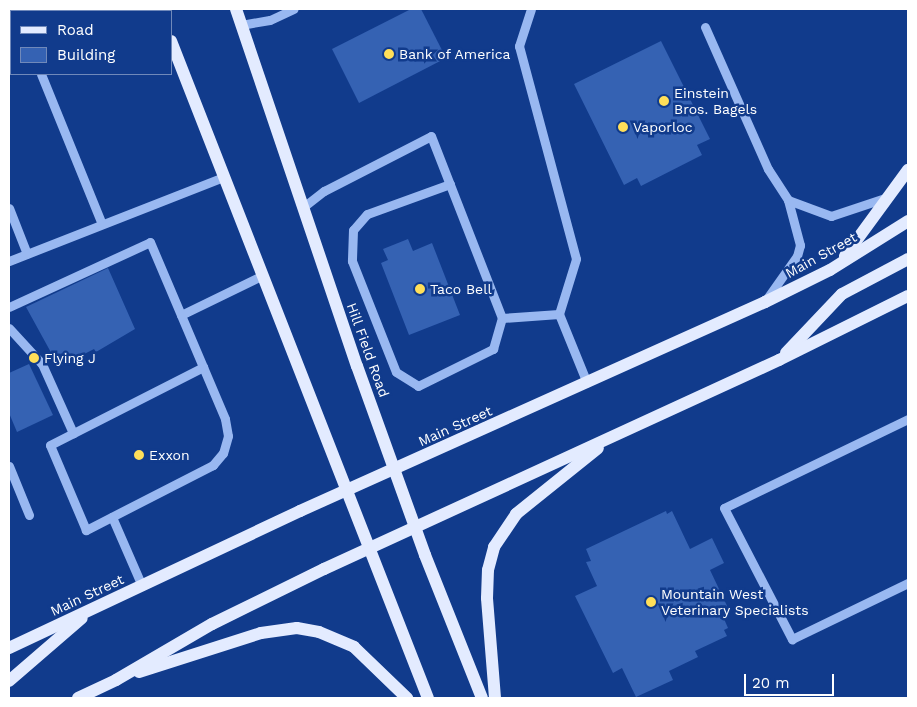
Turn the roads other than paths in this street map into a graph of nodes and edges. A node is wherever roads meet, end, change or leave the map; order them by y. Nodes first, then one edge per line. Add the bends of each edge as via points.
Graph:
1 (234, 9) edge
2 (294, 9) edge
3 (531, 9) edge
4 (241, 26) junction
5 (705, 27) dead end
6 (172, 44) edge
7 (41, 75) edge
8 (908, 170) edge
9 (223, 176) junction
10 (450, 184) junction
11 (891, 196) junction
12 (788, 200) junction
13 (9, 208) edge
14 (302, 208) junction
15 (908, 220) edge
16 (102, 224) junction
17 (27, 254) junction
18 (908, 258) edge
19 (9, 261) edge
20 (830, 270) junction
21 (261, 276) junction
22 (908, 296) edge
23 (764, 302) junction
24 (9, 307) edge
25 (559, 314) junction
26 (181, 315) junction
27 (502, 318) junction
28 (9, 328) edge
29 (779, 360) junction
30 (203, 367) junction
31 (587, 383) junction
32 (908, 419) edge
33 (73, 433) junction
34 (611, 438) junction
35 (9, 466) edge
36 (395, 470) junction
37 (346, 490) junction
38 (29, 515) dead end
39 (112, 517) junction
40 (416, 526) junction
41 (368, 549) junction
42 (908, 583) edge
43 (142, 586) junction
44 (96, 607) junction
45 (9, 648) edge
46 (116, 680) junction
47 (9, 681) edge
48 (78, 698) edge
49 (408, 698) edge
50 (428, 698) edge
51 (482, 698) edge
52 (495, 698) edge

1 - 4 main road, Hill Field Road
2 - 4 lane via 270,20
3 - 25 lane via 519,46 576,259
4 - 14 main road, Hill Field Road
5 - 12 lane via 768,169
6 - 9 main road
7 - 16 lane
8 - 11 main road
9 - 16 lane
9 - 21 main road
10 - 14 lane via 431,136 324,191
10 - 27 lane
10 - 27 lane via 367,214 353,230 352,261 396,372 418,386 492,349
11 - 12 lane via 831,216
11 - 20 main road via 861,237
12 - 23 lane via 800,248
13 - 17 lane
14 - 36 main road, Hill Field Road
15 - 20 main road, Main Street
16 - 17 lane
17 - 19 lane
18 - 29 main road via 842,294
20 - 23 main road, Main Street
21 - 26 lane
21 - 37 main road
22 - 29 main road
23 - 31 main road, Main Street
24 - 26 lane via 150,242
25 - 27 lane
25 - 31 lane
26 - 30 lane
28 - 33 lane via 42,364
29 - 34 main road
30 - 33 lane
30 - 39 lane via 226,419 228,436 223,453 200,474
31 - 36 main road, Main Street
32 - 42 lane via 724,508 792,639
33 - 39 lane via 50,445 86,530
34 - 40 main road
34 - 52 main road via 516,514 494,547 488,570 487,598
35 - 38 lane
36 - 37 main road, Main Street
36 - 40 main road, Hill Field Road
37 - 41 main road
37 - 43 main road, Main Street
39 - 43 lane
40 - 41 main road
40 - 51 main road, Hill Field Road
41 - 46 main road via 212,624
41 - 50 main road
43 - 44 main road, Main Street
44 - 45 main road, Main Street
44 - 47 main road
46 - 48 main road
46 - 49 main road via 261,633 297,628 319,632 354,647

